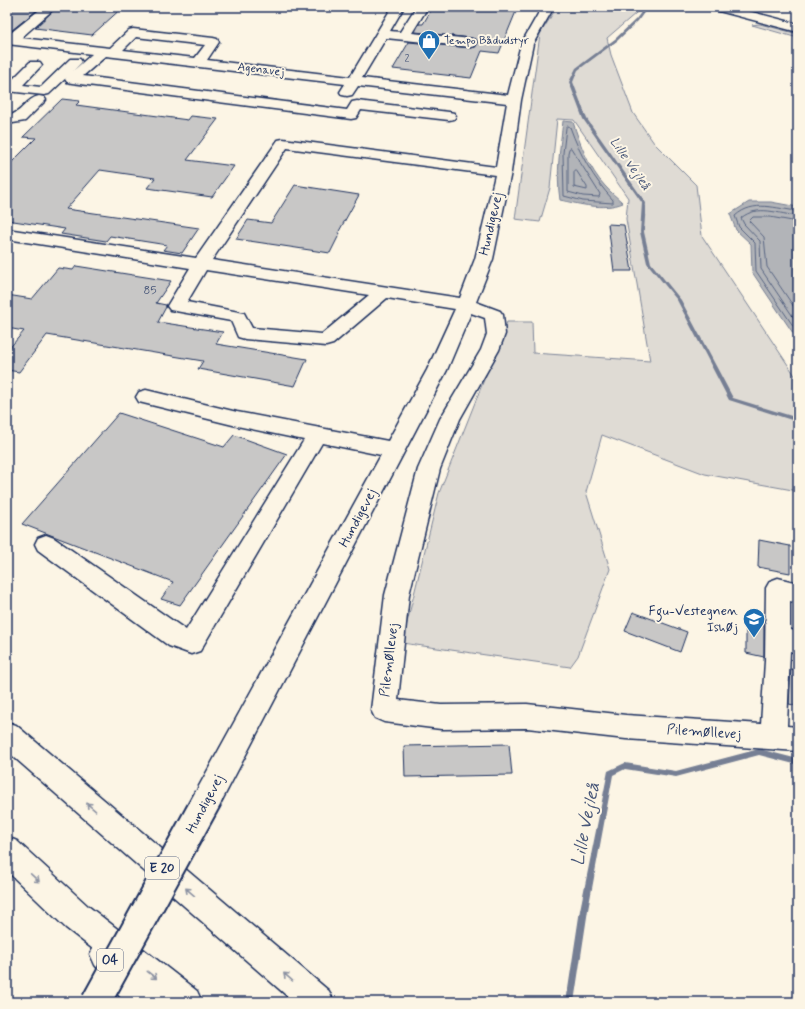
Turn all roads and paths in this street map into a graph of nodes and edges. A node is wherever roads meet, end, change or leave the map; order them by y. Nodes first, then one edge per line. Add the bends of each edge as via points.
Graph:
1 (50, 7) edge
2 (398, 7) edge
3 (422, 7) edge
4 (548, 7) edge
5 (719, 7) edge
6 (798, 28) edge
7 (382, 34) junction
8 (404, 36) junction
9 (9, 40) edge
10 (471, 43) dead end
11 (108, 52) junction
12 (22, 56) dead end
13 (60, 61) dead end
14 (75, 62) junction
15 (198, 63) junction
16 (89, 64) junction
17 (353, 81) junction
18 (39, 100) dead end
19 (514, 100) junction
20 (334, 113) junction
21 (449, 116) dead end
22 (7, 120) edge
23 (503, 172) junction
24 (7, 234) edge
25 (201, 264) junction
26 (384, 292) junction
27 (466, 305) junction
28 (146, 397) dead end
29 (317, 435) junction
30 (394, 450) junction
31 (46, 544) dead end
32 (798, 593) edge
33 (788, 640) edge
34 (7, 734) edge
35 (773, 737) junction
36 (798, 739) edge
37 (7, 851) edge
38 (77, 917) junction
39 (96, 1002) edge
40 (144, 1002) edge
41 (186, 1002) edge
42 (318, 1002) edge

1 - 9 main road
2 - 7 main road
3 - 8 main road
4 - 19 main road, Hundigevej via 527,44
5 - 6 main road
7 - 8 main road
7 - 17 main road
8 - 10 main road
9 - 11 main road, Agenavej
11 - 15 main road, Agenavej
11 - 15 main road via 133,33 213,42
11 - 16 main road
12 - 14 main road via 40,62 12,88 44,91
13 - 14 main road
14 - 16 main road
15 - 17 main road, Agenavej
16 - 20 main road via 72,79
17 - 19 main road, Agenavej
17 - 20 main road
18 - 22 main road via 20,118
19 - 23 main road, Hundigevej
20 - 21 main road via 351,115 357,105
23 - 25 main road via 283,143
23 - 27 main road, Hundigevej via 484,259
24 - 25 main road
25 - 26 main road
25 - 26 main road via 176,306 238,317 245,333 326,340
26 - 27 main road
27 - 30 main road, Hundigevej via 437,370
27 - 35 main road, Pilemøllevej via 494,315 496,334 490,350 450,419 430,470 397,595 384,710 441,717 527,716 626,727
28 - 29 main road
29 - 30 main road
29 - 31 main road via 190,643 178,638
30 - 39 main road, Hundigevej, bridge
32 - 33 main road via 778,588
33 - 35 main road
42 -> 34 main road, E 20
35 - 36 main road, Pilemøllevej
37 -> 38 main road
38 - 40 main road, O4
38 -> 41 main road

